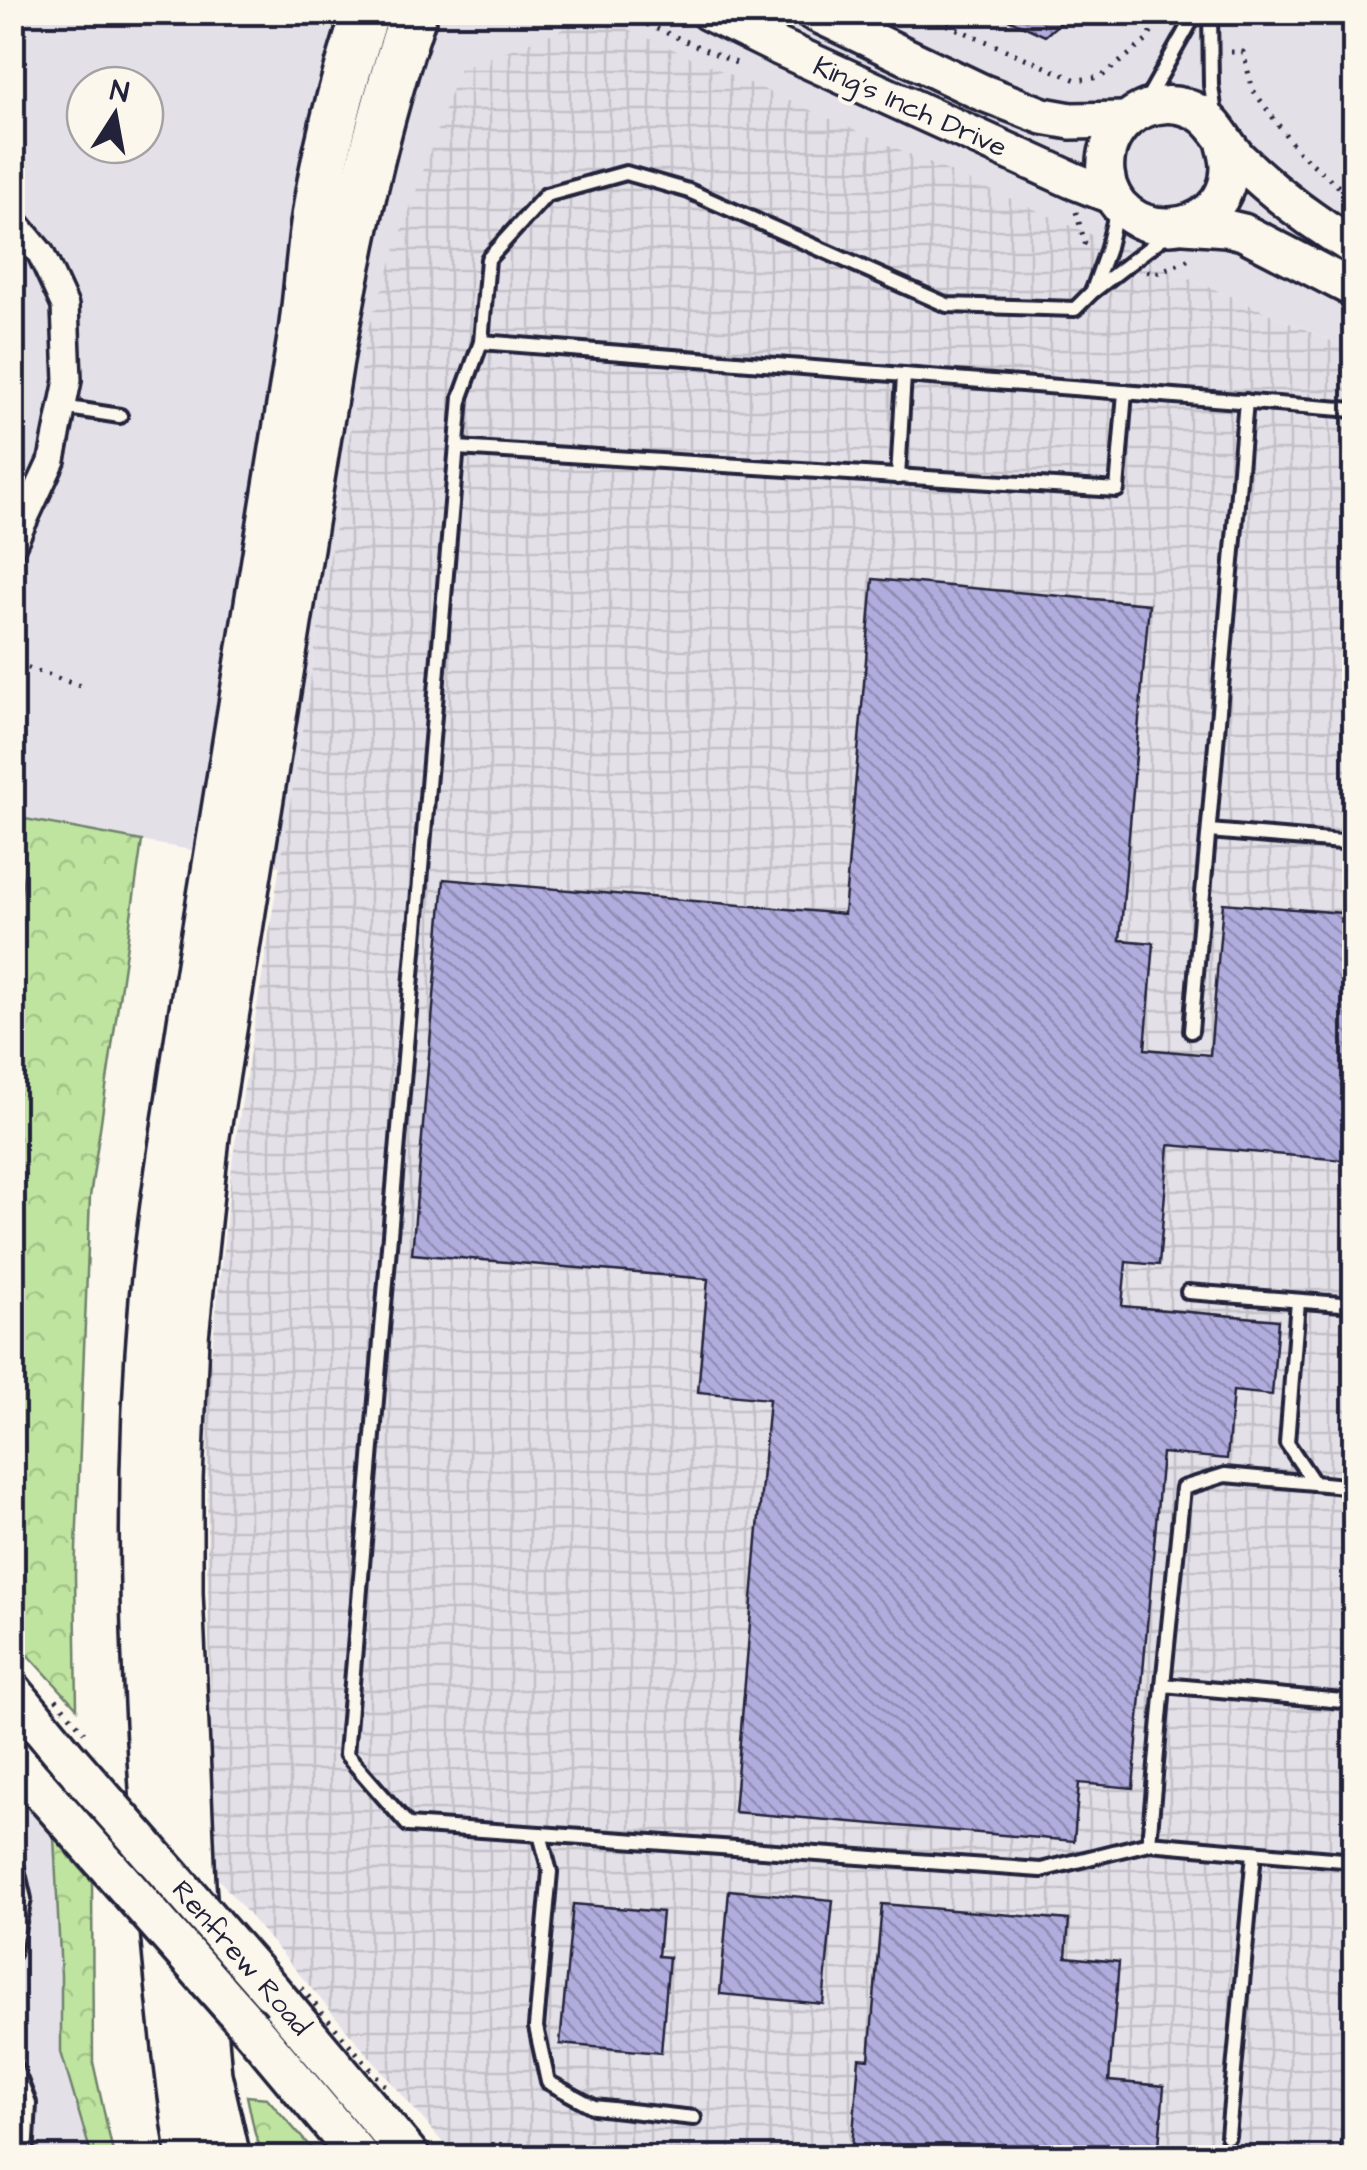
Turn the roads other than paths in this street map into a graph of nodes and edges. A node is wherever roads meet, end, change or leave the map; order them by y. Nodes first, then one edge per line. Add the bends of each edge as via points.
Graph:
1 (708, 12) edge
2 (813, 12) edge
3 (1196, 12) edge
4 (1210, 12) edge
5 (414, 13) edge
6 (365, 14) edge
7 (1134, 115) junction
8 (1222, 137) junction
9 (1116, 200) junction
10 (13, 221) edge
11 (1181, 226) junction
12 (1354, 247) edge
13 (1354, 289) edge
14 (1092, 292) junction
15 (481, 342) junction
16 (904, 375) junction
17 (1126, 392) junction
18 (1246, 401) junction
19 (62, 406) junction
20 (1354, 410) edge
21 (120, 416) dead end
22 (456, 448) junction
23 (898, 477) junction
24 (12, 546) edge
25 (1209, 830) junction
26 (1354, 843) edge
27 (1191, 1030) dead end
28 (1188, 1292) dead end
29 (1298, 1301) junction
30 (1354, 1305) edge
31 (1314, 1483) junction
32 (1354, 1488) edge
33 (1164, 1685) junction
34 (12, 1691) edge
35 (1354, 1702) edge
36 (21, 1767) edge
37 (540, 1834) junction
38 (1149, 1843) junction
39 (12, 1847) edge
40 (1254, 1852) junction
41 (1354, 1860) edge
42 (12, 1954) edge
43 (12, 2060) edge
44 (1354, 2100) edge
45 (694, 2118) dead end
46 (1228, 2136) dead end
47 (26, 2158) edge
48 (191, 2158) edge
49 (228, 2158) edge
50 (360, 2158) edge
51 (411, 2158) edge
52 (1349, 2158) edge

1 - 9 street, King's Inch Drive
2 - 7 street, King's Inch Drive via 1030,111 1071,121
3 - 7 lane
4 - 8 lane via 1211,85
5 - 49 highway via 384,108 330,360 209,1119 188,1290 179,1593 191,1865 208,2074
6 - 48 highway via 314,220 153,1300 144,1419 145,1660 170,2010
7 - 8 street, King's Inch Drive via 1164,104 1184,106 1203,115
7 - 9 street via 1113,136 1106,155
8 - 11 street via 1226,186 1202,217
8 - 12 street, King's Inch Drive via 1263,182
9 - 11 street, King's Inch Drive via 1144,223
9 - 14 lane
10 - 19 street via 40,254 65,306 68,380
11 - 13 street, King's Inch Drive via 1244,232
11 - 14 lane
14 - 15 lane via 1075,309 947,305 689,191 626,172 546,195 488,259
15 - 16 lane
15 - 22 lane via 461,397
16 - 17 lane
16 - 23 lane
17 - 18 lane
17 - 23 lane via 1117,490
18 - 20 lane
18 - 25 lane
19 - 21 lane
19 - 24 street via 52,460
22 - 23 lane
22 - 37 lane via 346,1754 408,1824
25 - 26 lane
25 - 27 lane
28 - 29 lane
29 - 30 lane
29 - 31 lane via 1287,1442
31 - 32 lane
31 - 33 lane via 1225,1475 1183,1488
33 - 35 lane
33 - 38 lane
34 - 51 main road, Renfrew Road, bridge
36 - 50 main road, Renfrew Road, bridge
37 - 38 lane via 1040,1870
37 - 45 lane via 550,1872 536,2027 548,2082 594,2107
38 - 40 lane
39 - 42 lane via 24,1899
40 - 41 lane
40 - 46 lane
43 - 47 lane via 30,2103
44 - 52 lane

